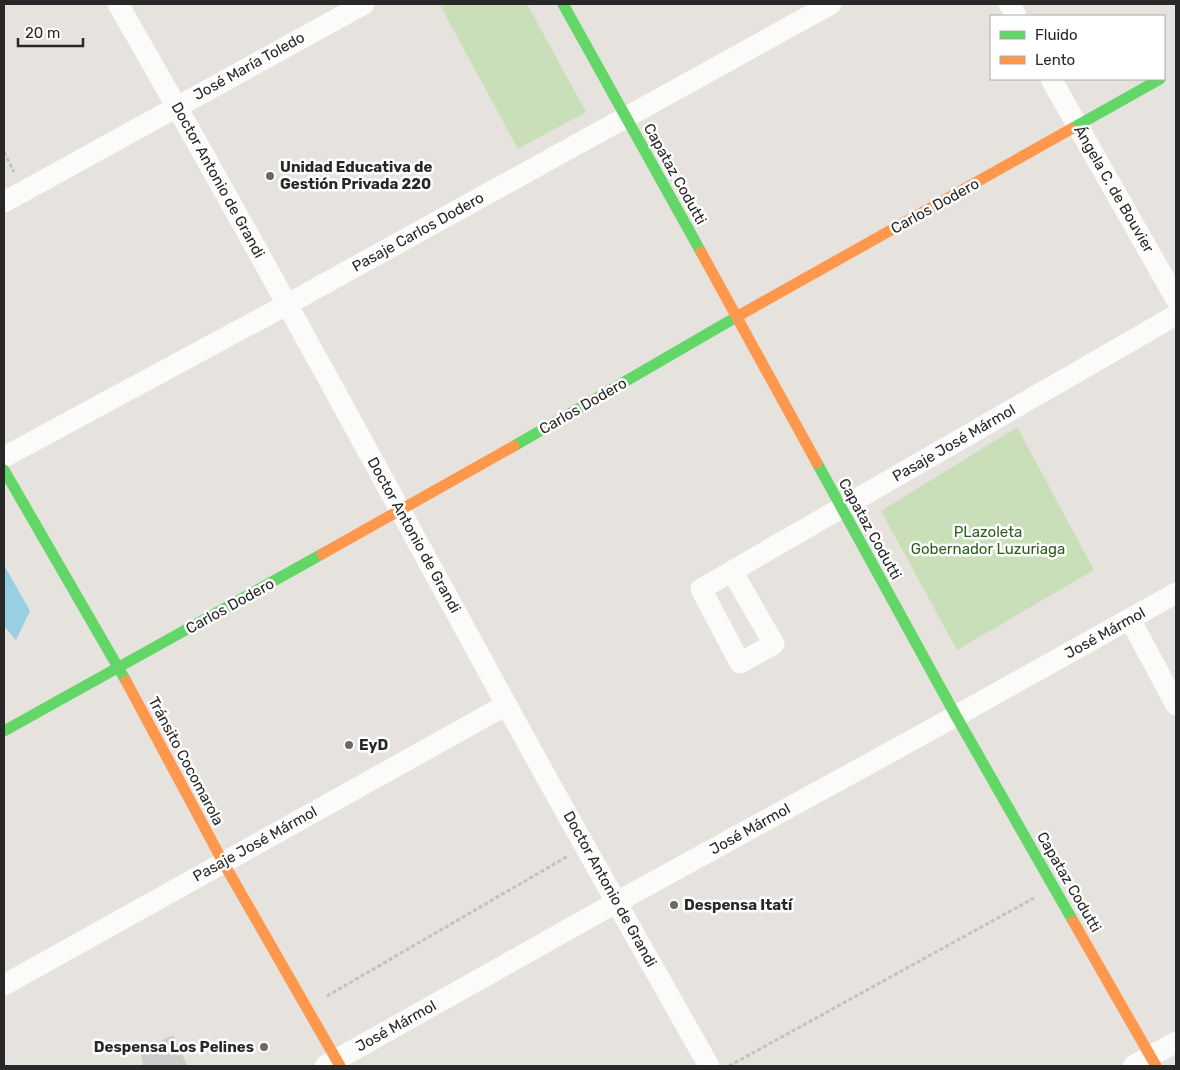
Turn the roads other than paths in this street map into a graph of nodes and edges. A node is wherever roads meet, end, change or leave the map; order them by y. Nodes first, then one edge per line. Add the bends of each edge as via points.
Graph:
1 (118, 4) edge
2 (364, 4) edge
3 (563, 4) edge
4 (831, 4) edge
5 (1008, 4) edge
6 (1015, 15) edge
7 (1176, 70) edge
8 (1165, 76) edge
9 (1052, 80) edge
10 (1158, 80) edge
11 (177, 106) junction
12 (626, 118) junction
13 (1078, 126) junction
14 (4, 202) edge
15 (1176, 299) edge
16 (286, 305) junction
17 (1176, 315) edge
18 (737, 317) junction
19 (4, 457) edge
20 (4, 470) edge
21 (841, 508) junction
22 (402, 510) junction
23 (732, 571) dead end
24 (1176, 593) edge
25 (1130, 619) junction
26 (119, 668) junction
27 (506, 705) junction
28 (1176, 705) edge
29 (956, 716) junction
30 (4, 731) edge
31 (223, 862) junction
32 (616, 902) junction
33 (4, 984) edge
34 (1176, 1042) edge
35 (1146, 1063) edge
36 (334, 1064) edge
37 (709, 1066) edge

1 - 11 street, Doctor Antonio de Grandi
2 - 11 street, José María Toledo
3 - 12 street, Capataz Codutti
4 - 12 street, Pasaje Carlos Dodero
5 - 6 street
7 - 8 street
9 - 13 street, Ángela C. de Bouvier
10 - 13 street, Carlos Dodero
11 - 14 street, José María Toledo
11 - 16 street, Doctor Antonio de Grandi
12 - 16 street, Pasaje Carlos Dodero
12 - 18 street, Capataz Codutti
13 - 15 street, Ángela C. de Bouvier
13 - 18 street, Carlos Dodero
16 - 19 street, Pasaje Carlos Dodero
16 - 22 street, Doctor Antonio de Grandi
17 - 21 street, Pasaje José Mármol
18 - 21 street, Capataz Codutti
18 - 22 street, Carlos Dodero
20 - 26 street, Tránsito Cocomarola
21 - 23 street, Pasaje José Mármol
21 - 29 street, Capataz Codutti
22 - 26 street, Carlos Dodero
22 - 27 street, Doctor Antonio de Grandi
24 - 25 street, José Mármol
25 - 28 street
25 - 29 street, José Mármol
26 - 30 street, Carlos Dodero
26 - 31 street, Tránsito Cocomarola
27 - 31 street, Pasaje José Mármol
27 - 32 street, Doctor Antonio de Grandi
29 - 32 street, José Mármol
29 - 35 street, Capataz Codutti via 1054,886
31 - 33 street, Pasaje José Mármol
31 - 36 street, Tránsito Cocomarola via 307,1008
32 - 36 street, José Mármol
32 - 37 street, Doctor Antonio de Grandi
34 - 35 street

